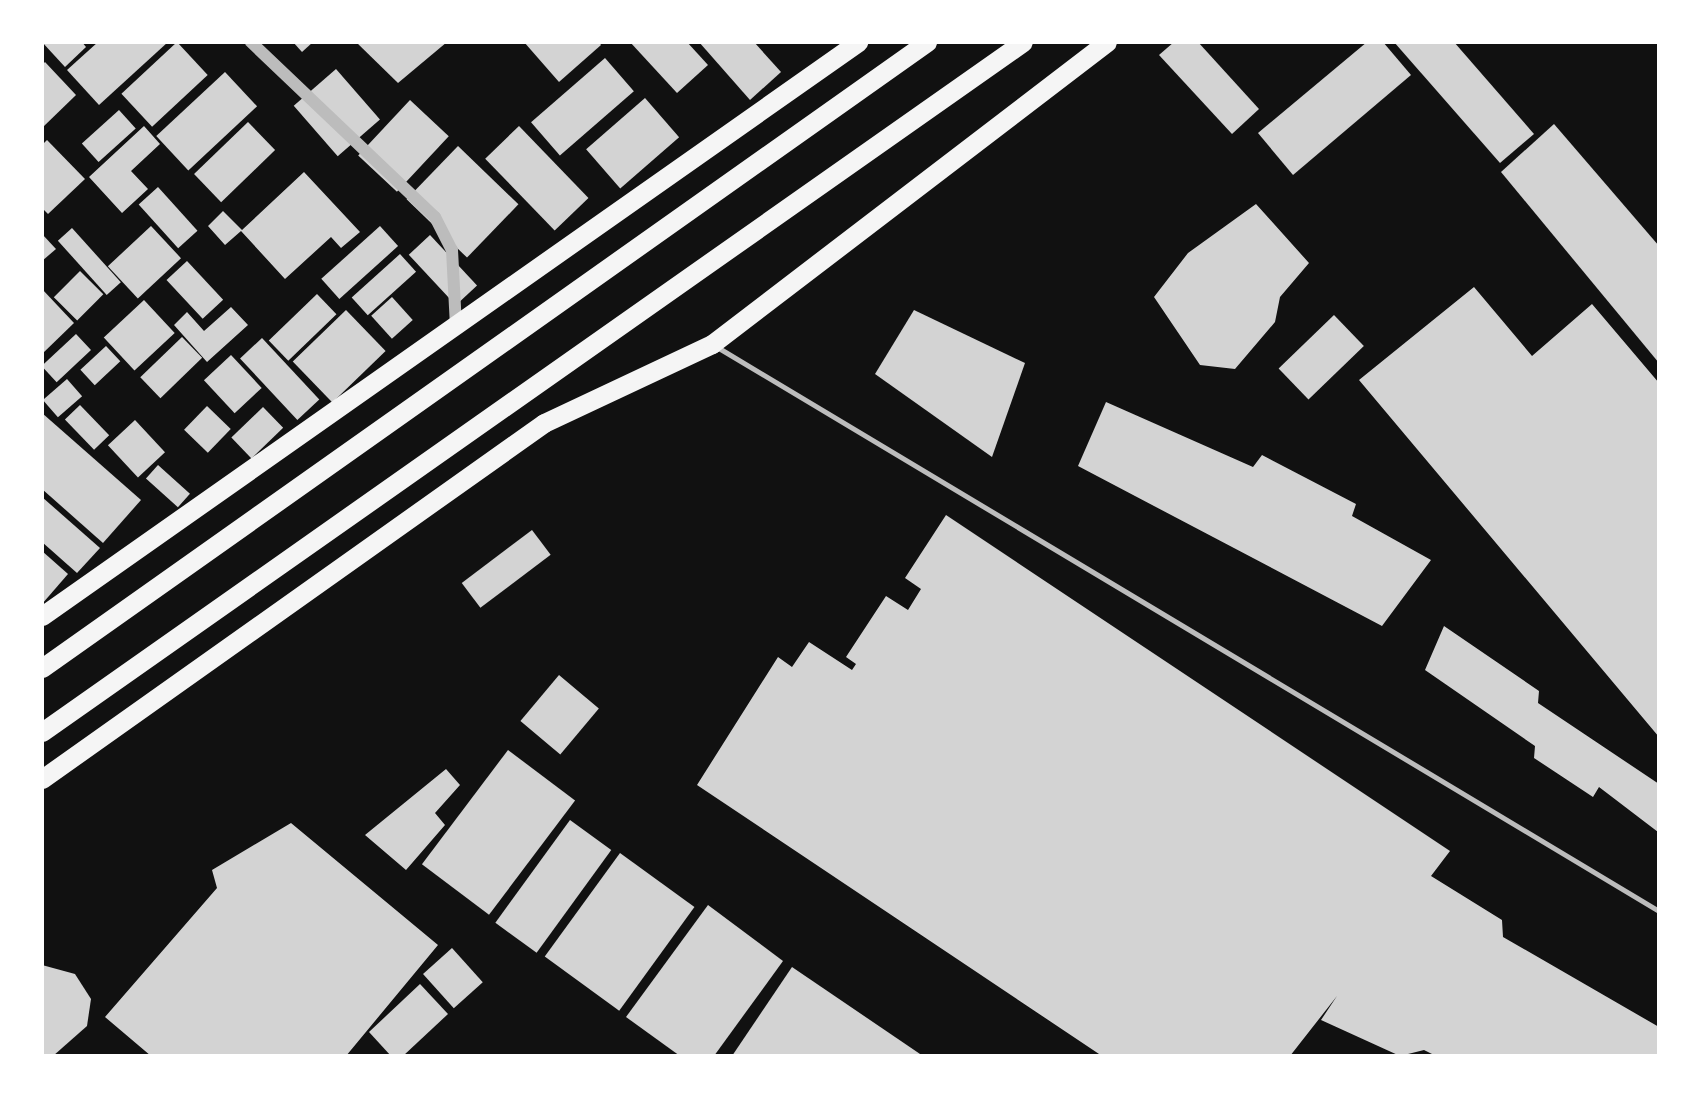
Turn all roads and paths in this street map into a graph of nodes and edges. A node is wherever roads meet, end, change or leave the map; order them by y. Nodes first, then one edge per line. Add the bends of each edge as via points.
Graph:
1 (251, 42) edge
2 (858, 42) edge
3 (928, 42) edge
4 (1023, 42) edge
5 (1107, 42) edge
6 (456, 326) junction
7 (712, 344) junction
8 (42, 616) edge
9 (42, 667) edge
10 (42, 732) edge
11 (42, 779) edge
12 (1659, 911) edge

1 - 6 street via 435,217 452,250
2 - 6 highway
3 - 9 highway
4 - 10 highway
5 - 7 highway
6 - 8 highway
7 - 11 highway via 544,423
7 - 12 lane

